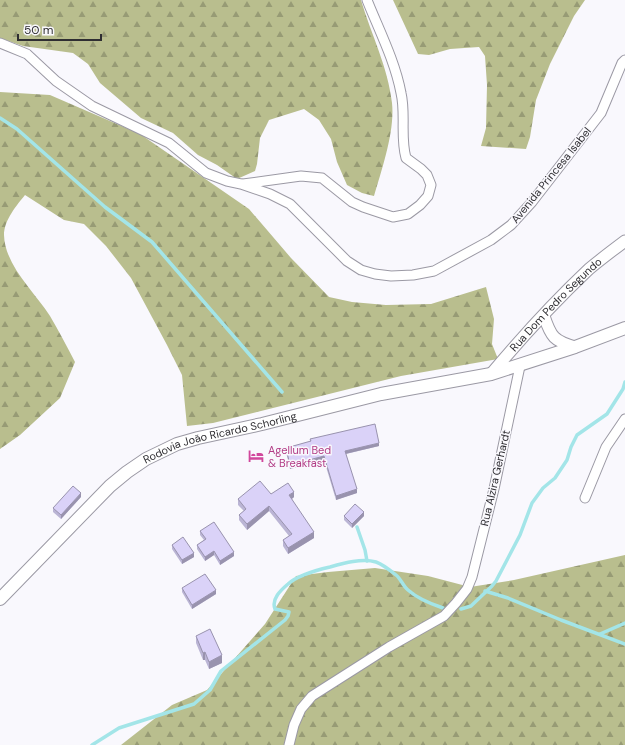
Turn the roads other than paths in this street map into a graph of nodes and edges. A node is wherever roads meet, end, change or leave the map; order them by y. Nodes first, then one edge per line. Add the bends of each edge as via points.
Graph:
1 (367, 0) edge
2 (0, 43) edge
3 (625, 60) edge
4 (241, 184) junction
5 (625, 241) edge
6 (544, 316) junction
7 (625, 328) edge
8 (575, 347) junction
9 (520, 366) junction
10 (491, 374) junction
11 (625, 418) edge
12 (585, 498) dead end
13 (0, 598) edge
14 (289, 745) edge

1 - 4 street, Avenida Princesa Isabel via 393,63 402,94 403,145 406,158 427,175 431,185 428,196 408,214 393,218 352,202 322,178 301,176
2 - 4 street, Avenida Princesa Isabel via 27,54 56,81 92,106 169,143 206,173
3 - 4 street, Avenida Princesa Isabel via 601,113 532,202 511,225 492,240 434,271 391,276 361,270 347,261 290,204
5 - 6 street, Rua Dom Pedro Segundo via 591,268
6 - 8 street via 548,329 558,341
6 - 10 street, Rua Dom Pedro Segundo
7 - 8 main road, Rodovia João Ricardo Schorling
8 - 9 main road, Rodovia João Ricardo Schorling
9 - 10 main road, Rodovia João Ricardo Schorling
9 - 14 street, Rua Alzira Gerhardt via 494,489 467,589 444,616 312,696 301,709
10 - 13 main road, Rodovia João Ricardo Schorling via 381,394 177,444 146,459 110,486
11 - 12 street via 606,447

